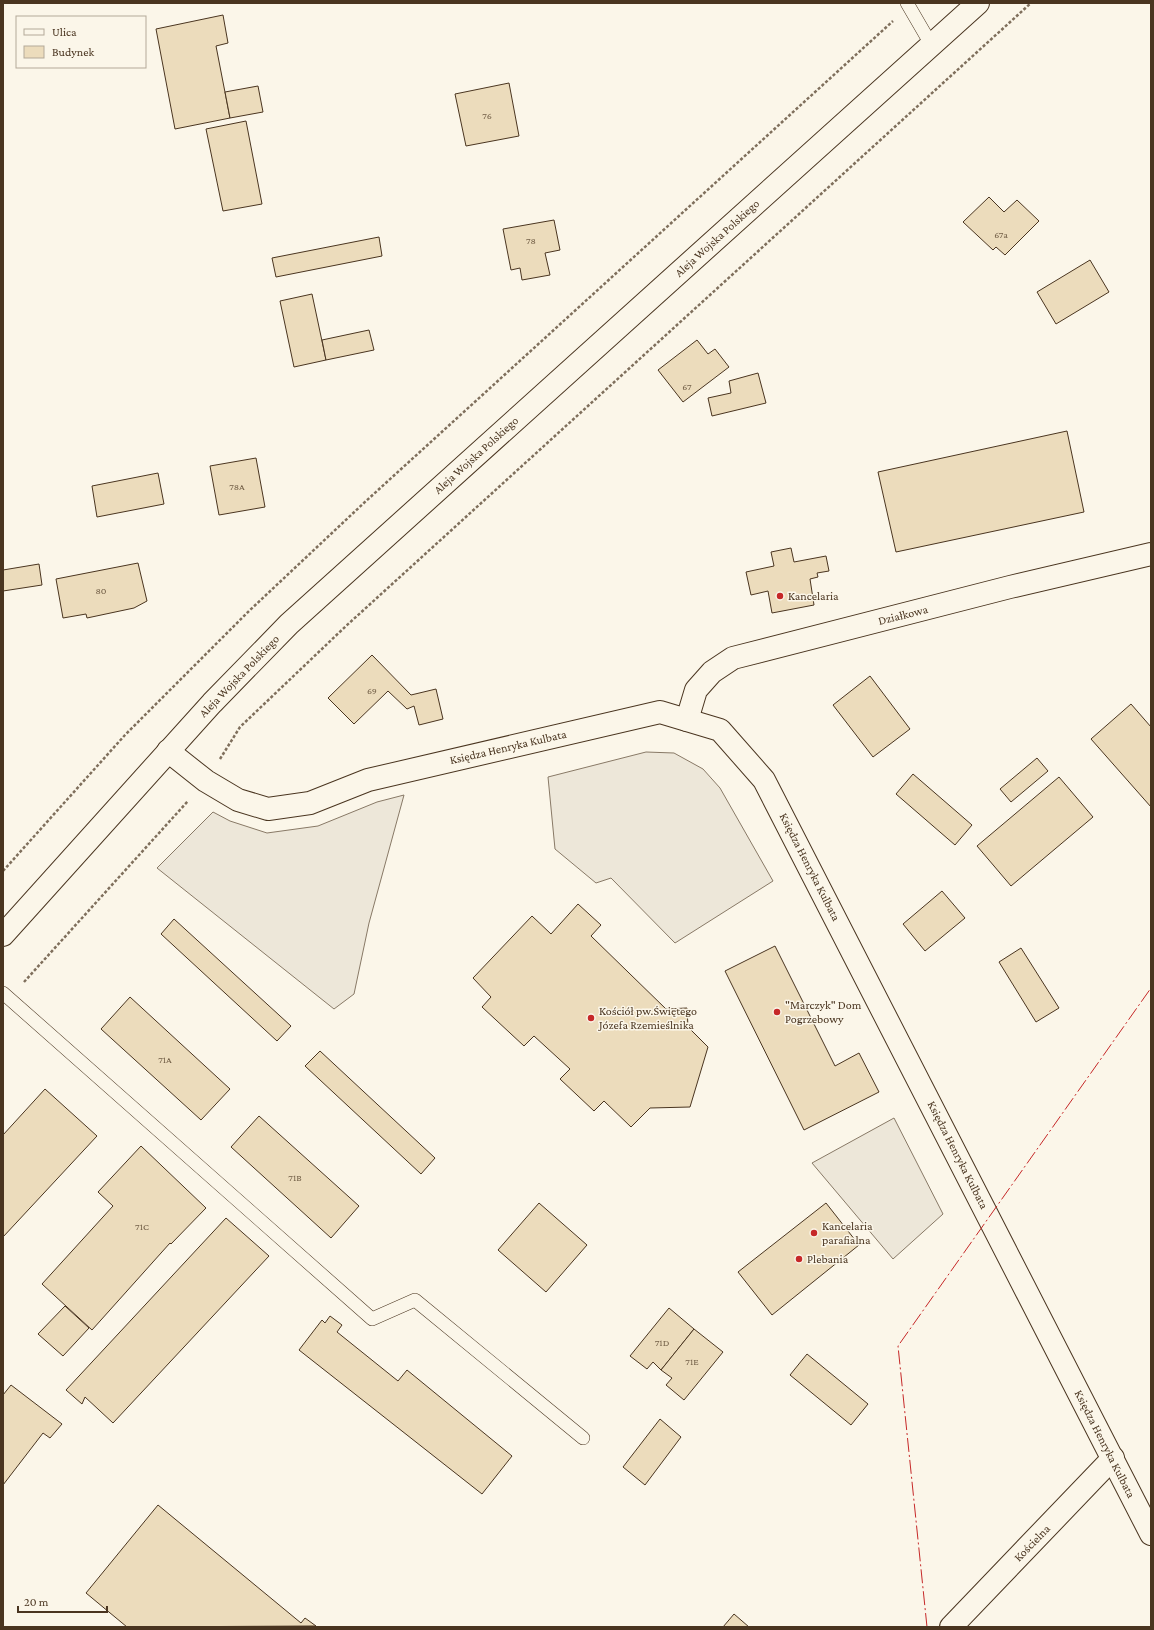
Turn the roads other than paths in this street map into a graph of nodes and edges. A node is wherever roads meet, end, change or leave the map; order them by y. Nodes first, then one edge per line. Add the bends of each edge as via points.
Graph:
1 (978, 3) edge
2 (908, 5) edge
3 (932, 46) junction
4 (1151, 554) edge
5 (687, 720) junction
6 (168, 751) junction
7 (3, 935) edge
8 (6, 996) edge
9 (583, 1438) dead end
10 (1113, 1458) junction
11 (1151, 1534) edge
12 (951, 1627) edge

1 - 3 street, Aleja Wojska Polskiego
2 - 3 lane
3 - 6 street, Aleja Wojska Polskiego via 289,624
4 - 5 street, Działkowa via 1010,587 733,658 712,672 696,690
5 - 6 street, Księdza Henryka Kulbata via 660,712 368,780 310,803 268,809 238,800 206,781
5 - 10 street, Księdza Henryka Kulbata via 720,730 764,780
6 - 7 street, Aleja Wojska Polskiego
8 - 9 lane via 372,1319 415,1300
10 - 11 street, Księdza Henryka Kulbata
10 - 12 street, Kościelna

